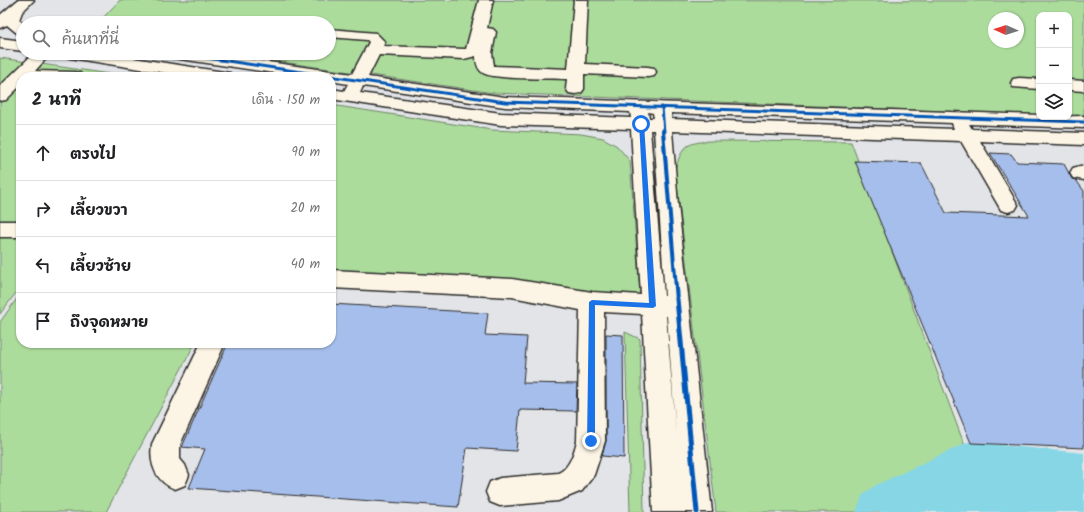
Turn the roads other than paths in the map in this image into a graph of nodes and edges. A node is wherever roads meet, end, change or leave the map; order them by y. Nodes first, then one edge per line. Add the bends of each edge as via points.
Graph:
1 (486, 0) edge
2 (495, 0) edge
3 (581, 0) edge
4 (17, 3) edge
5 (0, 7) edge
6 (0, 23) edge
7 (16, 25) edge
8 (0, 28) edge
9 (16, 30) edge
10 (336, 33) edge
11 (0, 43) edge
12 (16, 45) edge
13 (373, 50) junction
14 (36, 60) edge
15 (115, 60) edge
16 (219, 60) edge
17 (576, 71) junction
18 (23, 72) edge
19 (192, 72) edge
20 (298, 72) edge
21 (648, 72) dead end
22 (336, 78) edge
23 (16, 79) edge
24 (357, 81) junction
25 (1018, 83) dead end
26 (1036, 84) edge
27 (1072, 85) edge
28 (1084, 86) edge
29 (336, 95) edge
30 (0, 96) edge
31 (349, 97) junction
32 (574, 114) junction
33 (651, 116) junction
34 (955, 117) junction
35 (1084, 122) edge
36 (966, 134) junction
37 (1084, 139) edge
38 (1008, 205) dead end
39 (0, 229) edge
40 (16, 229) edge
41 (336, 279) edge
42 (592, 302) junction
43 (653, 306) junction
44 (678, 307) junction
45 (211, 348) edge
46 (175, 475) dead end
47 (500, 492) dead end
48 (668, 512) edge
49 (697, 512) edge

1 - 13 street via 473,52 464,54
2 - 17 street via 484,53 484,64 488,68 495,71
3 - 17 street
4 - 5 street
4 - 6 street
4 - 7 street via 11,21
8 - 9 street
10 - 13 street via 376,38
11 - 12 street
13 - 24 street
14 - 18 street
15 - 19 street
16 - 20 street
17 - 21 street
17 - 32 street
22 - 24 street
23 - 30 street
24 - 31 street
24 - 32 street
25 - 26 street
27 - 28 street
29 - 31 street
31 - 32 street via 501,119
32 - 33 street
33 - 34 street
33 - 36 street
33 - 43 street
33 - 44 street via 668,205
34 - 35 street
34 - 36 street
36 - 37 street
36 - 38 street
39 - 40 street
41 - 42 street via 512,288
42 - 43 street
42 - 47 street via 591,441 584,466 572,482 558,488
43 - 44 street
43 - 48 street
44 - 49 street
45 - 46 street via 166,444 164,455 167,468

